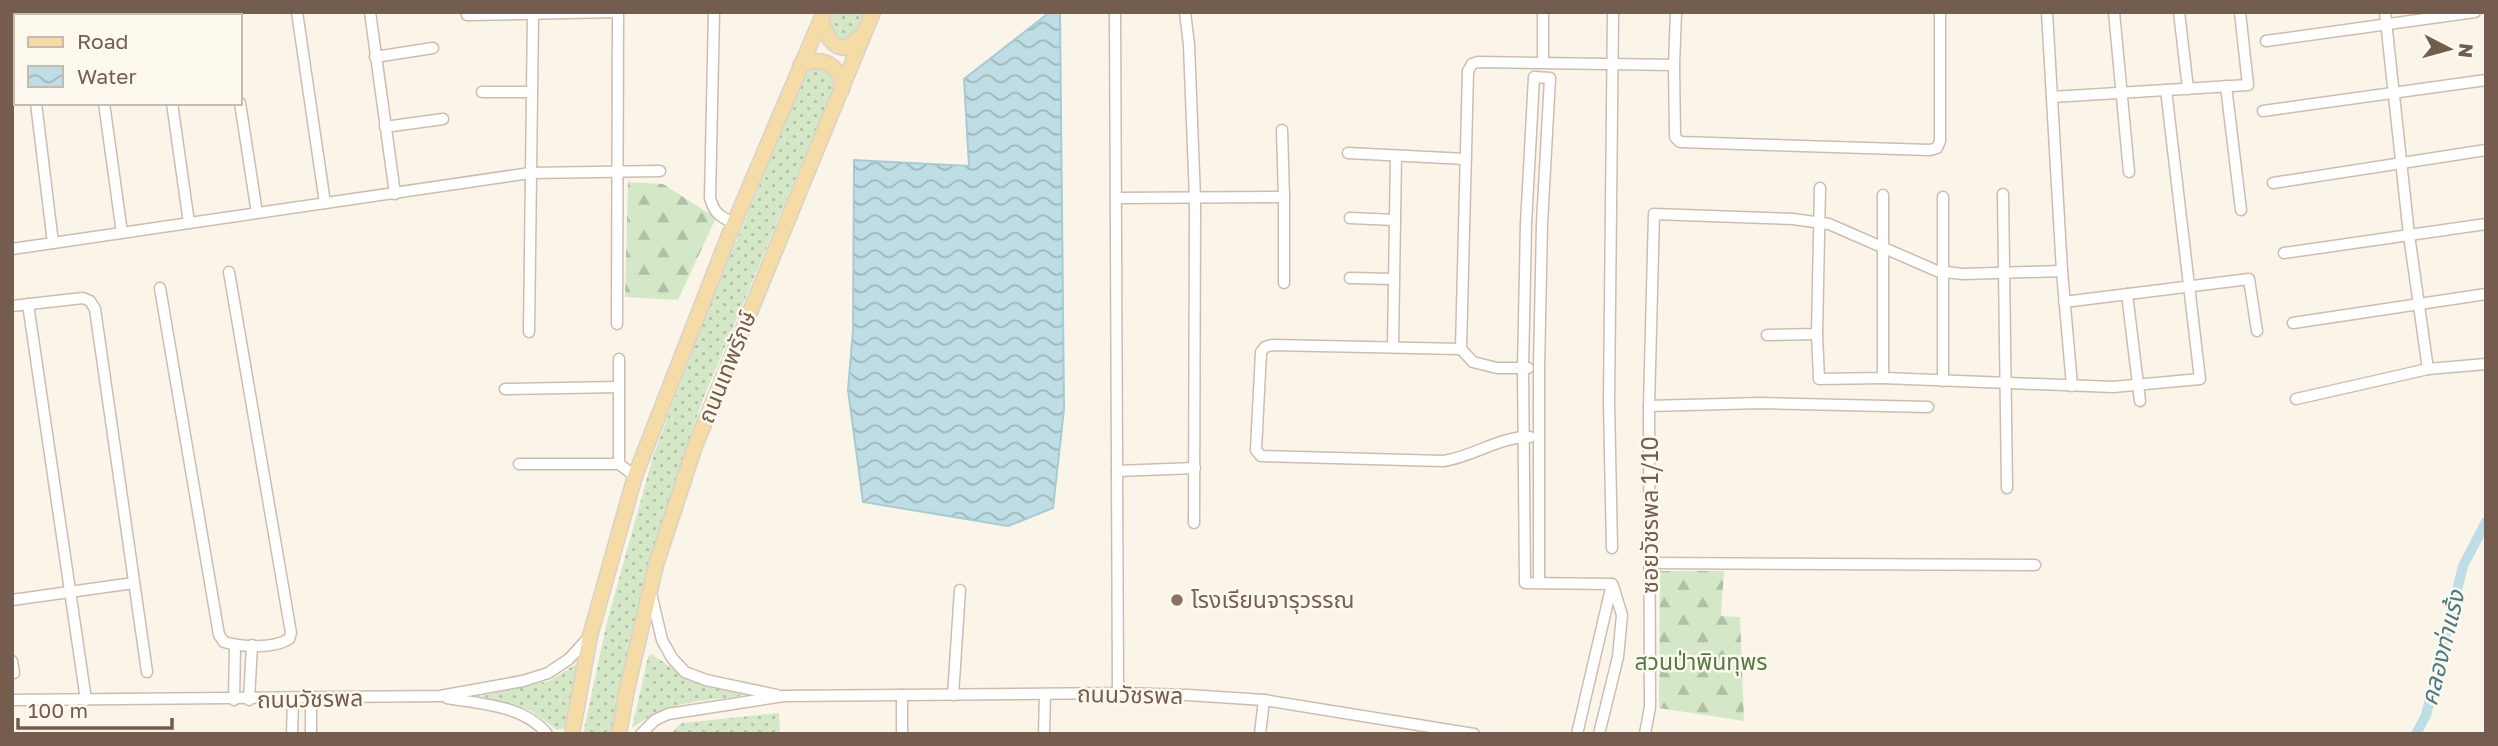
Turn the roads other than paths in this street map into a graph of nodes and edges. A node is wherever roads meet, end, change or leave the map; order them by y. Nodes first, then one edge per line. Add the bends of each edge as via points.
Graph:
1 (232, 12) edge
2 (297, 12) edge
3 (370, 12) edge
4 (714, 12) edge
5 (873, 12) edge
6 (1115, 12) edge
7 (1185, 12) edge
8 (1543, 12) edge
9 (1613, 12) edge
10 (1676, 12) edge
11 (1940, 12) edge
12 (2047, 12) edge
13 (2114, 12) edge
14 (2179, 12) edge
15 (2240, 12) edge
16 (2475, 12) edge
17 (226, 14) edge
18 (533, 14) junction
19 (467, 15) dead end
20 (822, 15) edge
21 (2386, 18) edge
22 (866, 32) junction
23 (2266, 41) dead end
24 (433, 48) dead end
25 (375, 57) junction
26 (1543, 61) junction
27 (1613, 62) junction
28 (1674, 65) junction
29 (800, 66) junction
30 (2486, 80) edge
31 (2227, 86) junction
32 (2188, 89) junction
33 (2166, 90) junction
34 (842, 91) junction
35 (482, 92) dead end
36 (532, 92) junction
37 (2122, 93) junction
38 (2393, 94) junction
39 (2052, 97) junction
40 (36, 105) edge
41 (104, 105) edge
42 (172, 105) edge
43 (240, 105) edge
44 (2263, 111) dead end
45 (443, 118) dead end
46 (385, 127) junction
47 (1282, 130) dead end
48 (2486, 150) edge
49 (1349, 153) dead end
50 (1396, 156) junction
51 (1466, 159) junction
52 (2401, 164) junction
53 (619, 171) junction
54 (660, 172) dead end
55 (2129, 172) dead end
56 (530, 173) junction
57 (2273, 183) dead end
58 (1820, 188) dead end
59 (395, 194) junction
60 (2003, 194) dead end
61 (1884, 195) dead end
62 (1284, 197) junction
63 (1943, 197) dead end
64 (1116, 198) junction
65 (1195, 199) junction
66 (325, 203) junction
67 (2241, 210) dead end
68 (257, 213) junction
69 (1350, 218) dead end
70 (1395, 220) junction
71 (189, 223) junction
72 (734, 223) junction
73 (1525, 223) junction
74 (1820, 223) junction
75 (1542, 224) junction
76 (2486, 224) edge
77 (122, 233) junction
78 (2409, 235) junction
79 (54, 243) junction
80 (1882, 246) junction
81 (12, 249) edge
82 (2284, 253) dead end
83 (2062, 271) junction
84 (229, 272) dead end
85 (1943, 272) junction
86 (2003, 273) junction
87 (1350, 278) dead end
88 (1394, 279) junction
89 (1284, 283) dead end
90 (2189, 286) junction
91 (160, 288) dead end
92 (2127, 294) junction
93 (2486, 294) edge
94 (2064, 302) junction
95 (2418, 303) junction
96 (28, 304) junction
97 (12, 306) edge
98 (2293, 323) dead end
99 (617, 324) dead end
100 (2257, 331) dead end
101 (529, 332) dead end
102 (1817, 334) junction
103 (1767, 335) dead end
104 (1393, 346) junction
105 (1461, 349) junction
106 (619, 359) dead end
107 (2486, 364) edge
108 (1523, 368) junction
109 (1539, 368) junction
110 (2428, 369) junction
111 (1883, 378) junction
112 (1943, 381) junction
113 (2007, 383) junction
114 (2138, 384) junction
115 (2072, 386) junction
116 (619, 387) junction
117 (505, 389) dead end
118 (2296, 399) dead end
119 (2140, 401) dead end
120 (1649, 406) junction
121 (1928, 407) dead end
122 (1524, 437) junction
123 (1540, 437) junction
124 (519, 464) dead end
125 (619, 464) junction
126 (1195, 468) junction
127 (1117, 471) junction
128 (635, 476) junction
129 (2007, 488) dead end
130 (1194, 523) dead end
131 (1612, 548) dead end
132 (1650, 563) junction
133 (2035, 565) dead end
134 (134, 583) junction
135 (1539, 583) junction
136 (1612, 584) junction
137 (960, 590) dead end
138 (651, 591) junction
139 (71, 592) junction
140 (12, 600) edge
141 (590, 636) junction
142 (235, 645) junction
143 (252, 645) junction
144 (12, 661) edge
145 (146, 672) dead end
146 (14, 673) edge
147 (1118, 693) junction
148 (1045, 694) junction
149 (902, 695) junction
150 (953, 695) junction
151 (440, 696) junction
152 (783, 696) junction
153 (292, 699) junction
154 (311, 699) junction
155 (12, 700) edge
156 (86, 700) junction
157 (234, 700) junction
158 (249, 700) junction
159 (1264, 700) junction
160 (1404, 721) junction
161 (1424, 729) edge
162 (292, 734) edge
163 (311, 734) edge
164 (547, 734) edge
165 (572, 734) edge
166 (619, 734) edge
167 (640, 734) edge
168 (902, 734) edge
169 (1044, 734) edge
170 (1260, 734) edge
171 (1403, 734) edge
172 (1474, 734) edge
173 (1577, 734) edge
174 (1599, 734) edge
175 (1645, 734) edge

1 - 17 street
2 - 66 street
3 - 25 street
4 - 72 street via 710,198 713,211
5 - 22 main road, ถนนเทพรักษ์
6 - 64 street
7 - 65 street
8 - 26 street
9 - 27 street
10 - 28 street
11 - 28 street via 1940,141 1930,150 1680,142 1675,137
12 - 39 street
13 - 37 street
14 - 32 street
15 - 31 street via 2248,85
16 - 21 street
18 - 19 street
18 - 36 street
18 - 53 street via 618,15
20 - 22 main road via 826,35 840,48 855,44
20 - 29 main road, ถนนเทพรักษ์
21 - 23 street
21 - 38 street
22 - 34 main road, ถนนเทพรักษ์
24 - 25 street
25 - 46 street
26 - 27 street
26 - 51 street via 1472,64 1468,71
27 - 28 street
27 - 131 street
29 - 34 main road via 831,64 838,70
29 - 72 main road, ถนนเทพรักษ์
30 - 38 street
31 - 32 street
31 - 67 street
32 - 33 street
33 - 37 street
33 - 90 street
34 - 138 main road, ถนนเทพรักษ์ via 695,446
35 - 36 street
36 - 56 street
37 - 39 street
37 - 55 street
38 - 44 street
38 - 52 street
39 - 83 street
40 - 79 street
41 - 77 street
42 - 71 street
43 - 68 street
45 - 46 street
46 - 59 street
47 - 62 street
48 - 52 street
49 - 50 street
50 - 51 street
50 - 70 street
51 - 105 street
52 - 57 street
52 - 78 street
53 - 54 street
53 - 56 street
53 - 99 street
56 - 59 street
56 - 101 street
58 - 74 street
59 - 66 street
60 - 86 street
61 - 80 street
62 - 65 street
62 - 89 street
63 - 85 street
64 - 65 street
64 - 127 street
65 - 126 street
66 - 68 street
68 - 71 street
69 - 70 street
70 - 88 street
71 - 77 street
72 - 128 main road, ถนนเทพรักษ์
73 - 75 street
73 - 75 street via 1534,77 1550,78
73 - 108 street
74 - 80 street
74 - 102 street
74 - 120 street, ซอยวัชรพล 1/10 via 1654,214
75 - 109 street
76 - 78 street
77 - 79 street
78 - 82 street
78 - 95 street
79 - 81 street
80 - 85 street
80 - 111 street
83 - 86 street
83 - 94 street
84 - 143 street via 291,633 280,644
85 - 86 street
85 - 112 street
86 - 113 street
87 - 88 street
88 - 104 street
90 - 92 street
90 - 100 street via 2249,279
90 - 114 street via 2200,379
91 - 142 street via 219,635
92 - 94 street
92 - 114 street
93 - 95 street
94 - 115 street
95 - 98 street
95 - 110 street
96 - 97 street
96 - 134 street via 83,298 95,309
96 - 139 street
102 - 103 street
102 - 111 street via 1819,379
104 - 105 street
104 - 122 street via 1265,347 1261,352 1258,454 1443,461
105 - 108 street via 1473,362
106 - 116 street
107 - 110 street
108 - 109 street
108 - 122 street
109 - 123 street
110 - 118 street
111 - 112 street
112 - 113 street
113 - 115 street
113 - 129 street
114 - 115 street
114 - 119 street
116 - 117 street
116 - 125 street
120 - 121 street
120 - 132 street, ซอยวัชรพล 1/10
122 - 123 street
122 - 135 street via 1525,583
123 - 135 street
124 - 125 street
125 - 128 street
126 - 127 street
126 - 130 street
127 - 147 street
128 - 141 main road, ถนนเทพรักษ์
132 - 133 street
132 - 175 street, ซอยวัชรพล 1/10 via 1650,708
134 - 139 street
134 - 145 street
135 - 136 street
136 - 173 street
136 - 174 street via 1622,615 1618,657
137 - 150 street
138 - 152 street, ถนนวัชรพล via 662,640 685,672 706,681
138 - 166 main road, ถนนเทพรักษ์
139 - 140 street
139 - 156 street
141 - 151 street, ถนนวัชรพล via 548,673
141 - 165 main road, ถนนเทพรักษ์
142 - 143 street
142 - 157 street
143 - 158 street
144 - 146 street
147 - 148 street, ถนนวัชรพล
147 - 159 street, ถนนวัชรพล
148 - 150 street, ถนนวัชรพล
148 - 169 street
149 - 150 street, ถนนวัชรพล
149 - 152 street, ถนนวัชรพล
149 - 168 street
151 - 154 street, ถนนวัชรพล
151 - 164 street, ถนนวัชรพล via 513,710
152 - 167 street, ถนนวัชรพล via 668,714
153 - 154 street, ถนนวัชรพล
153 - 158 street, ถนนวัชรพล
153 - 162 street
154 - 163 street
155 - 156 street, ถนนวัชรพล
156 - 157 street, ถนนวัชรพล
157 - 158 street, ถนนวัชรพล
159 - 160 street, ถนนวัชรพล
159 - 170 street
160 - 161 street, ถนนวัชรพล
160 - 171 street
161 - 172 street, ถนนวัชรพล

